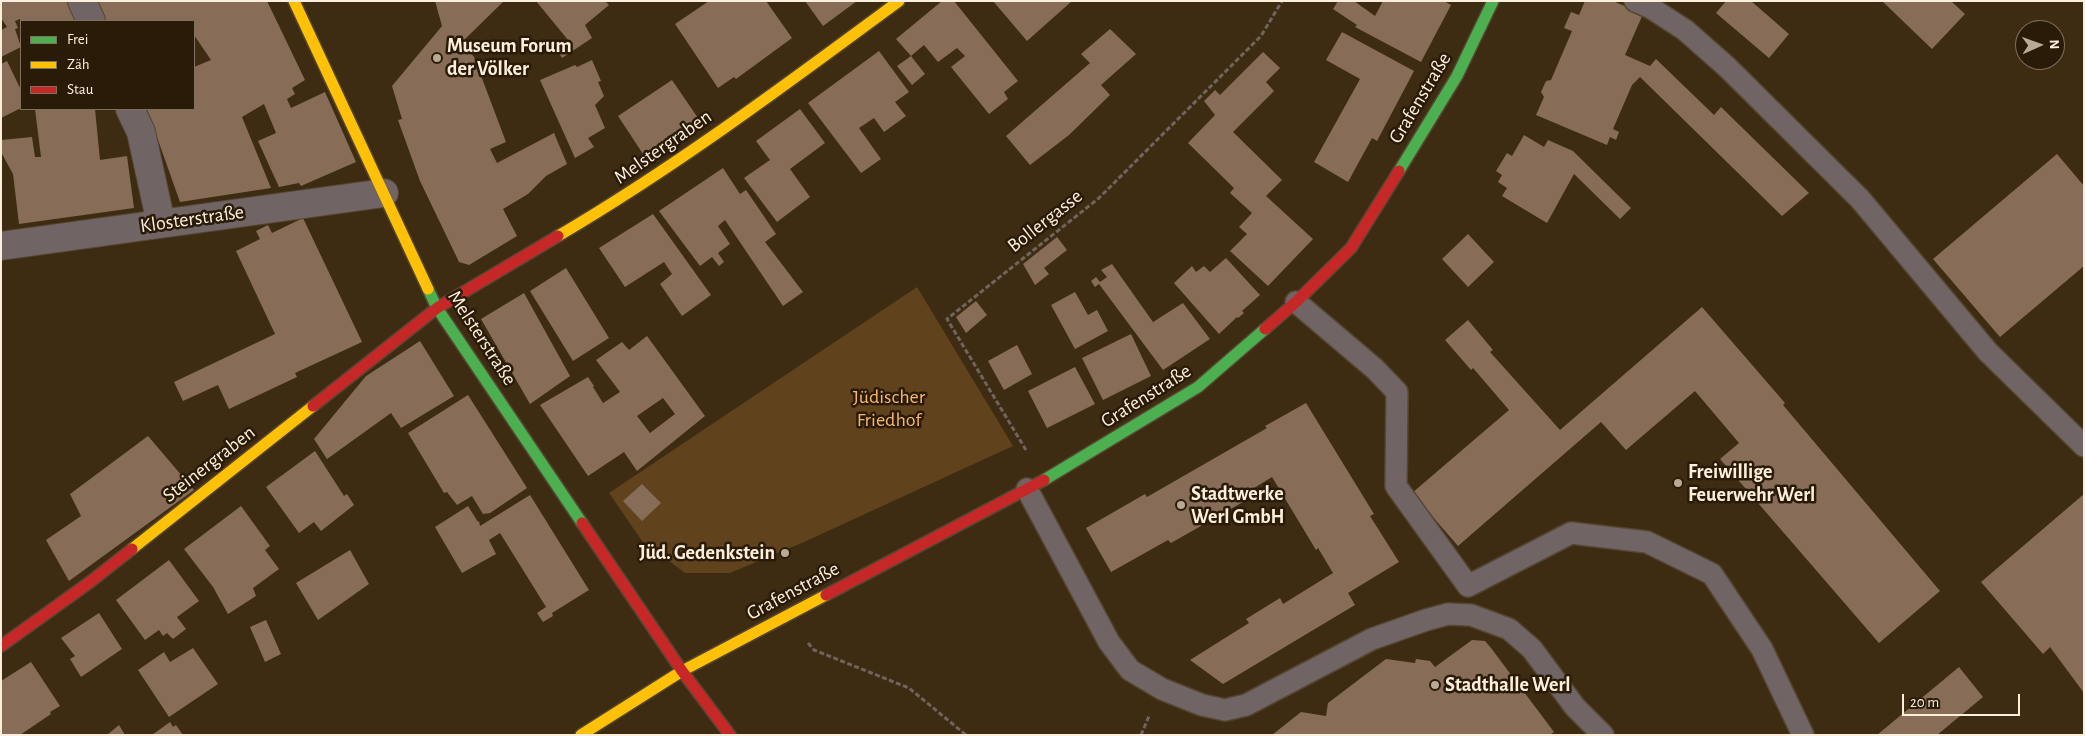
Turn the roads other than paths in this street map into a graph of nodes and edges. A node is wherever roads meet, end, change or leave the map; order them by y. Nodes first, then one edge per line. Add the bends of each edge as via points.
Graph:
1 (82, 1) edge
2 (294, 1) edge
3 (899, 1) edge
4 (1493, 1) edge
5 (1635, 1) edge
6 (90, 20) edge
7 (130, 110) edge
8 (384, 193) junction
9 (161, 223) junction
10 (2, 243) edge
11 (1296, 302) junction
12 (437, 308) junction
13 (2084, 446) edge
14 (1036, 484) junction
15 (1, 646) edge
16 (682, 671) junction
17 (581, 735) edge
18 (730, 735) edge
19 (1603, 735) edge
20 (1803, 735) edge

1 - 6 street
2 - 8 street, Melsterstraße
3 - 12 street, Melstergraben via 798,76 608,207
4 - 11 street, Grafenstraße via 1456,76 1351,248
5 - 13 lane via 1685,30 1741,81 1860,199 1988,352
7 - 9 street via 141,132
8 - 9 street, Klosterstraße
8 - 12 street, Melsterstraße
9 - 10 street, Klosterstraße
11 - 14 street, Grafenstraße via 1198,388
11 - 20 lane via 1397,392 1396,486 1468,586 1571,533 1648,542 1712,574 1762,649
12 - 15 street, Steinergraben via 90,582
12 - 16 street, Melsterstraße
14 - 16 street, Grafenstraße
14 - 19 lane via 1108,642 1130,670 1162,688 1202,705 1225,710 1246,705 1372,639 1448,614 1471,614 1509,629 1532,650 1575,707
16 - 17 street, Grafenstraße
16 - 18 street, Melsterstraße

